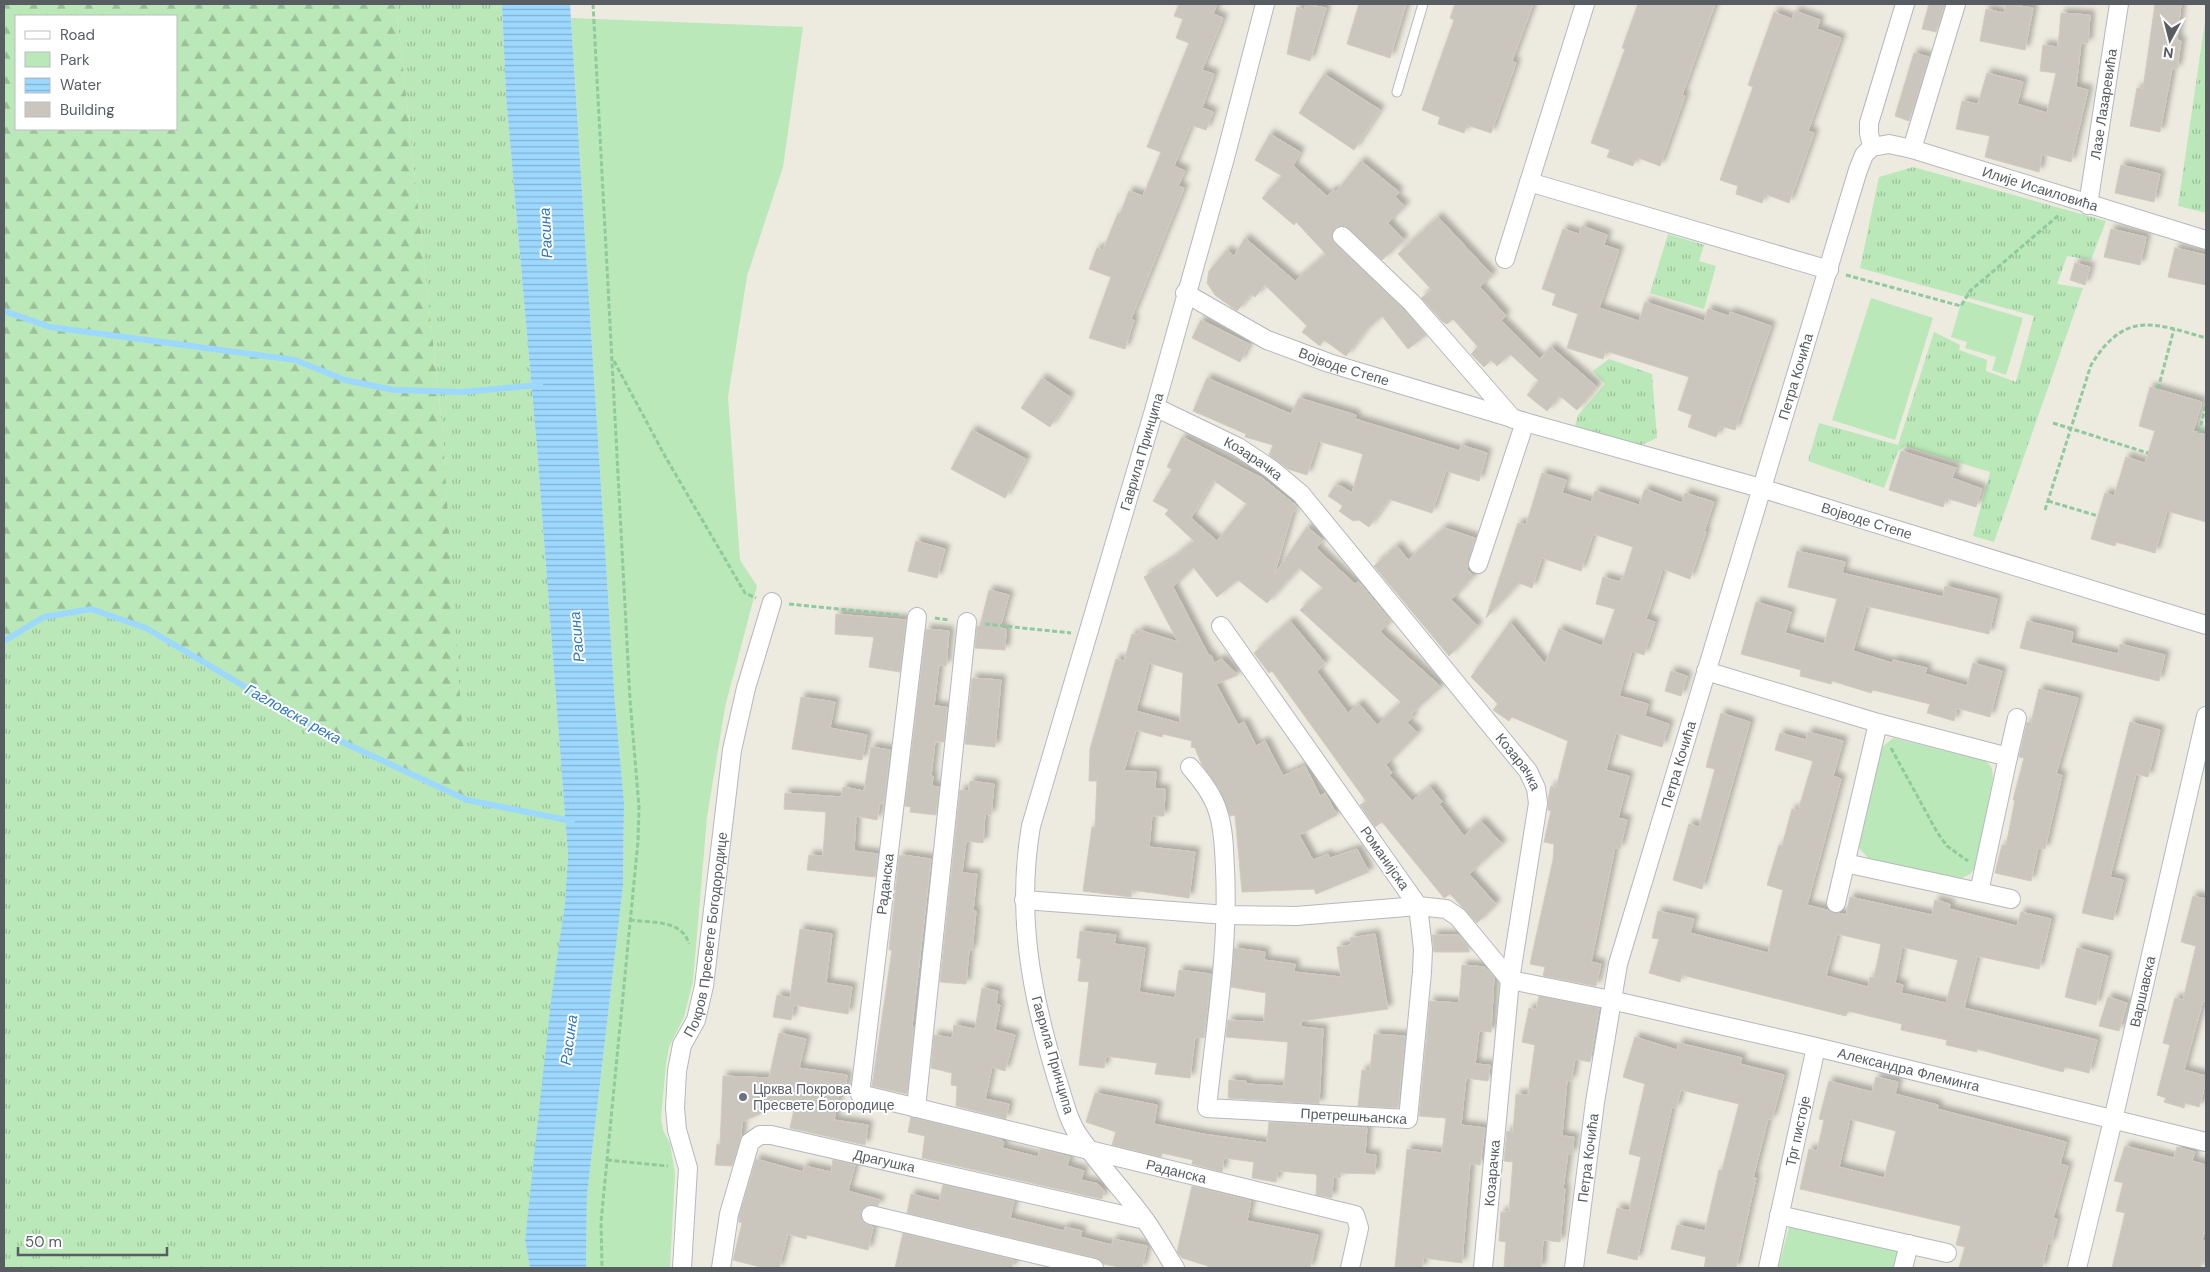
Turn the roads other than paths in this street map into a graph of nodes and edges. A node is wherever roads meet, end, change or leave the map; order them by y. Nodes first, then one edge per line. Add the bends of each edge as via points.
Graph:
1 (1265, 4) edge
2 (1423, 4) edge
3 (1585, 4) edge
4 (1905, 4) edge
5 (1956, 4) edge
6 (2118, 4) edge
7 (1397, 92) dead end
8 (1872, 147) junction
9 (1912, 149) junction
10 (1528, 182) junction
11 (2082, 203) junction
12 (1342, 236) dead end
13 (2206, 240) edge
14 (1505, 260) dead end
15 (1829, 270) junction
16 (1185, 293) junction
17 (1155, 407) junction
18 (1519, 421) junction
19 (1764, 488) junction
20 (1478, 564) dead end
21 (772, 602) road end
22 (916, 616) dead end
23 (967, 622) dead end
24 (2206, 625) edge
25 (1221, 626) dead end
26 (1706, 671) junction
27 (2206, 716) edge
28 (2017, 718) dead end
29 (1877, 729) junction
30 (2008, 757) junction
31 (1190, 767) dead end
32 (1845, 863) junction
33 (1979, 892) junction
34 (2011, 899) dead end
35 (1024, 900) junction
36 (1836, 903) dead end
37 (1418, 906) junction
38 (1227, 915) junction
39 (1510, 980) junction
40 (1611, 1000) junction
41 (1816, 1047) junction
42 (916, 1108) junction
43 (2113, 1120) junction
44 (2206, 1142) edge
45 (1092, 1151) junction
46 (871, 1215) dead end
47 (1779, 1215) junction
48 (1145, 1220) junction
49 (1909, 1244) junction
50 (1947, 1253) dead end
51 (682, 1268) edge
52 (721, 1268) edge
53 (1094, 1268) edge
54 (1175, 1268) edge
55 (1350, 1268) edge
56 (1484, 1268) edge
57 (1574, 1268) edge
58 (1768, 1268) edge
59 (1903, 1268) edge
60 (2076, 1268) edge

1 - 16 street, Гаврила Принципа via 1225,158
2 - 7 lane
3 - 10 street
4 - 8 street via 1869,123
5 - 9 street
6 - 11 street, Лазе Лазаревића
8 - 9 street, Илије Исаиловића via 1889,144
8 - 15 street, Петра Кочића via 1864,155 1858,170
9 - 11 street, Илије Исаиловића
10 - 14 street
10 - 15 street
11 - 13 street, Илије Исаиловића
12 - 18 street via 1412,303
15 - 19 street, Петра Кочића
16 - 17 street, Гаврила Принципа
16 - 18 street, Војводе Степе via 1267,340 1297,352
17 - 35 street, Гаврила Принципа via 1031,826 1024,864
17 - 39 street, Козарачка via 1238,447 1301,494 1528,771 1536,788 1537,818
18 - 19 street, Војводе Степе
18 - 20 street
19 - 24 street, Војводе Степе
19 - 26 street, Петра Кочића
21 - 51 street, Покров Пресвете Богодородице via 746,688 732,750 704,986 696,1020 682,1044 676,1071 677,1130 688,1168
22 - 42 street, Раданска via 860,1094
23 - 42 street
25 - 37 street, Романијска
26 - 29 street
26 - 40 street, Петра Кочића via 1628,929
27 - 43 street, Варшавска
28 - 30 street
29 - 30 street
29 - 32 street
30 - 33 street
31 - 38 street, Претрешњанска via 1207,788 1219,814 1224,844
32 - 33 street
32 - 36 street
33 - 34 street
35 - 38 street
35 - 45 street, Гаврила Принципа via 1033,982 1044,1035 1070,1118
37 - 38 street via 1296,916
37 - 38 street, Претрешњанска via 1422,964 1408,1119 1207,1108
37 - 39 street via 1446,909 1458,917
39 - 40 street
39 - 56 street, Козарачка
40 - 41 street, Александра Флеминга
40 - 57 street, Петра Кочића
41 - 43 street, Александра Флеминга
41 - 47 street, Трг пистоје
42 - 45 street, Раданска
43 - 44 street, Александра Флеминга
43 - 60 street, Варшавска
45 - 48 street, Гаврила Принципа
45 - 55 street, Раданска via 1355,1215 1359,1228
46 - 53 street
47 - 49 street
47 - 58 street, Трг пистоје
48 - 52 street, Драгушка via 760,1135 750,1142 743,1162
48 - 54 street, Гаврила Принципа
49 - 50 street
49 - 59 street

